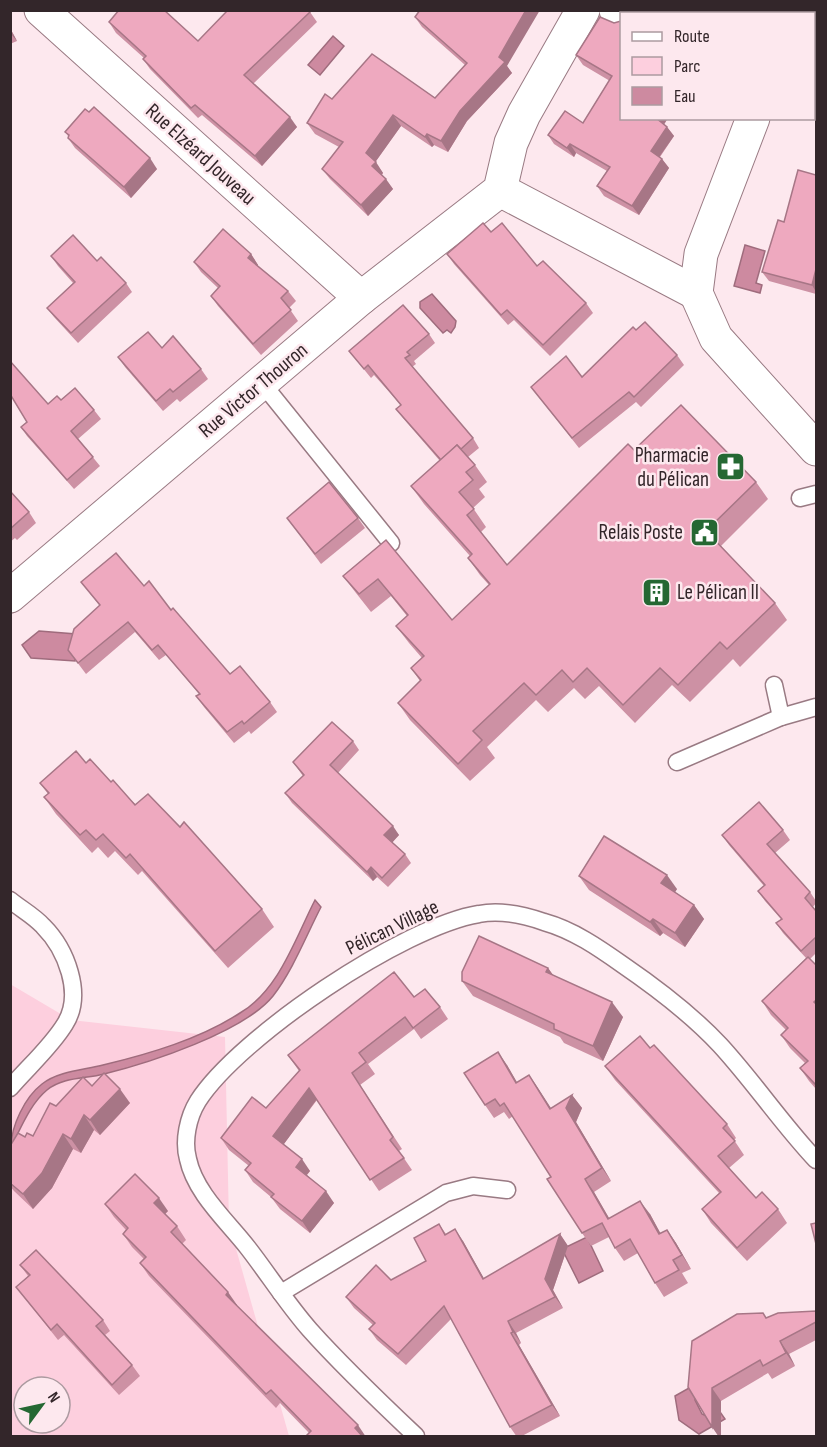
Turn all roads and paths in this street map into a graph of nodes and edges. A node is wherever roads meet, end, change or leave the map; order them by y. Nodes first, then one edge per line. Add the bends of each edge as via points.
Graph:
1 (583, 10) edge
2 (55, 15) edge
3 (752, 120) edge
4 (500, 190) junction
5 (696, 293) junction
6 (361, 298) junction
7 (261, 383) junction
8 (816, 449) edge
9 (391, 543) edge
10 (10, 596) edge
11 (774, 685) dead end
12 (816, 706) edge
13 (782, 717) junction
14 (677, 762) dead end
15 (10, 900) edge
16 (10, 1088) edge
17 (816, 1160) edge
18 (507, 1190) dead end
19 (281, 1293) junction
20 (416, 1437) edge

1 - 4 street via 524,114
2 - 6 street, Rue Elzéard Jouveau
3 - 5 street via 701,254
4 - 5 street
4 - 6 street, Rue Victor Thouron
5 - 8 street via 716,338
6 - 7 street, Rue Victor Thouron
7 - 9 lane
7 - 10 street, Rue Victor Thouron
11 - 13 lane
12 - 13 lane
13 - 14 lane
15 - 16 lane via 51,935 73,983 72,1011 65,1025
17 - 19 lane, Pélican Village via 722,1047 670,998 604,951 566,931 520,916 480,914 438,925 351,971 248,1049 197,1103 186,1145 194,1175
18 - 19 lane via 473,1186 446,1193
19 - 20 lane, Pélican Village via 309,1329

